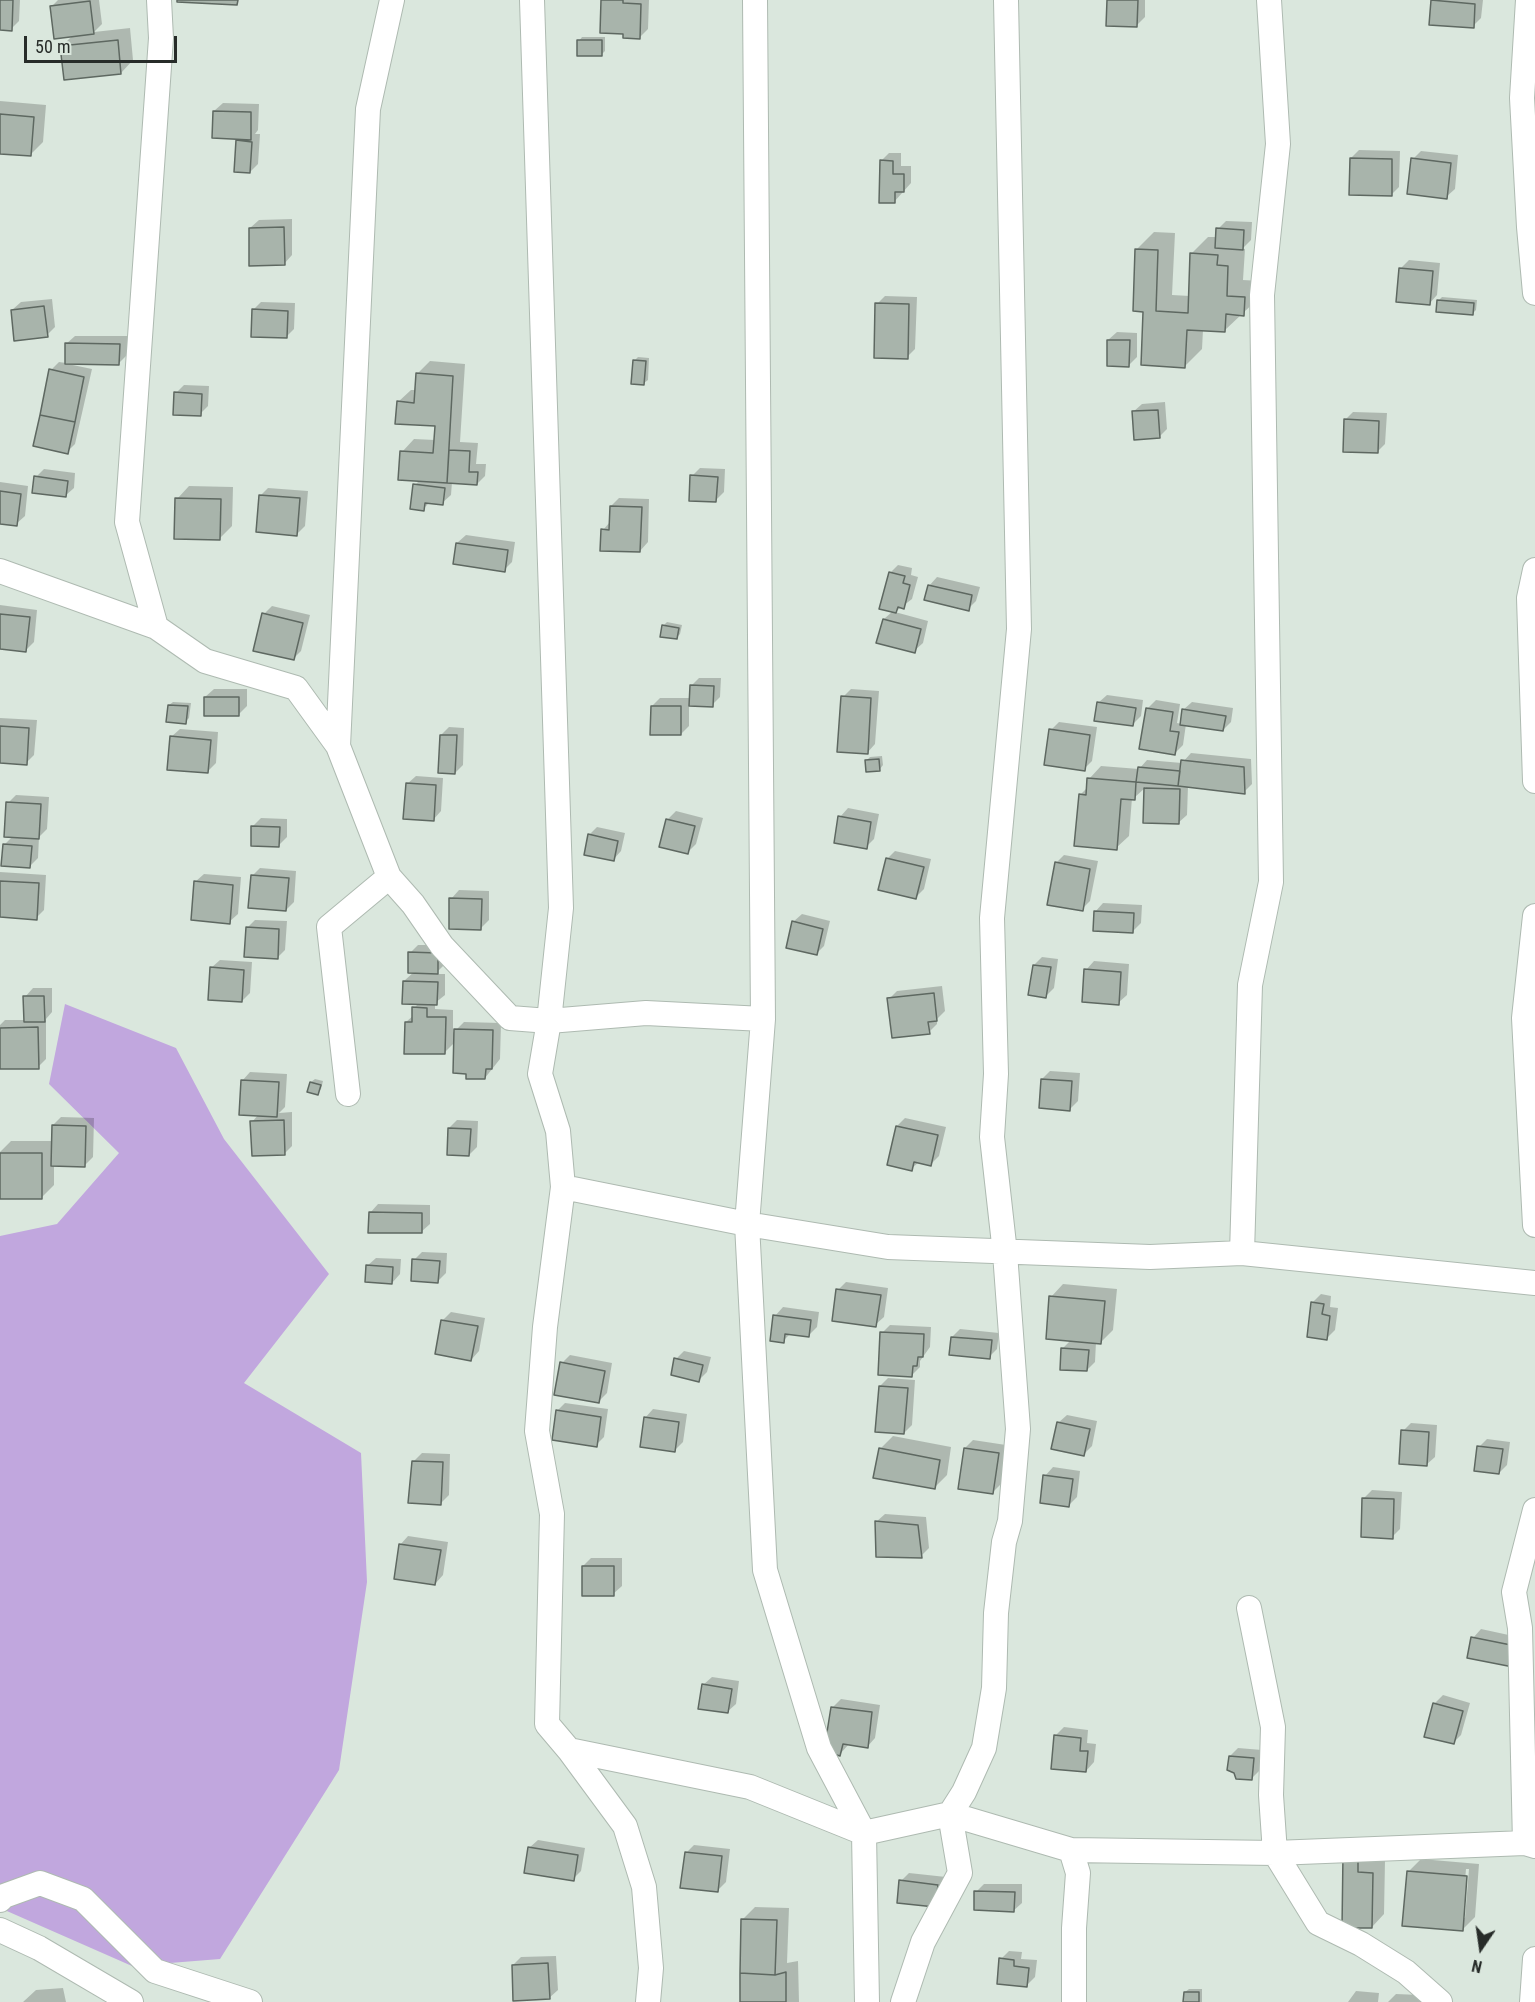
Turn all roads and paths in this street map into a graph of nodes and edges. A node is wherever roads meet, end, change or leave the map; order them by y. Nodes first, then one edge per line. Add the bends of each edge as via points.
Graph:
1 (159, 0) edge
2 (392, 0) edge
3 (532, 0) edge
4 (755, 0) edge
5 (1006, 0) edge
6 (1269, 0) edge
7 (1528, 0) edge
8 (1535, 293) edge
9 (1535, 570) edge
10 (0, 571) edge
11 (156, 627) junction
12 (338, 746) junction
13 (1535, 781) edge
14 (389, 877) junction
15 (1535, 916) edge
16 (763, 1019) junction
17 (549, 1021) junction
18 (348, 1094) dead end
19 (563, 1187) junction
20 (747, 1224) junction
21 (1535, 1225) edge
22 (1005, 1253) junction
23 (1242, 1253) junction
24 (1535, 1283) edge
25 (1535, 1510) edge
26 (1249, 1608) dead end
27 (568, 1750) junction
28 (950, 1814) junction
29 (864, 1833) junction
30 (1530, 1845) edge
31 (1071, 1850) junction
32 (1275, 1853) junction
33 (0, 1900) edge
34 (0, 1930) edge
35 (1535, 1959) edge
36 (131, 2002) edge
37 (250, 2002) edge
38 (648, 2002) edge
39 (867, 2002) edge
40 (903, 2002) edge
41 (1074, 2002) edge
42 (1440, 2002) edge
43 (1532, 2002) edge

1 - 11 street via 161,38 127,522
2 - 12 street via 368,109
3 - 17 street via 561,909
4 - 16 street
5 - 22 street via 1019,629 992,918 996,1074 992,1137
6 - 23 street via 1278,144 1262,295 1270,882 1250,985
7 - 8 street via 1522,98
9 - 13 street via 1529,598
10 - 11 street
11 - 12 street via 205,661 296,688
12 - 14 street
14 - 17 street via 442,946 510,1018
14 - 18 street via 329,927
15 - 21 street via 1524,1018
16 - 17 street via 646,1013
16 - 20 street
17 - 19 street via 540,1074 558,1131
19 - 20 street
19 - 27 street via 544,1327 537,1431 552,1514 547,1724
20 - 22 street via 888,1247
20 - 29 street via 765,1570 819,1748
22 - 23 street via 1150,1257
22 - 28 street via 1018,1429 996,1613 994,1688 984,1748
23 - 24 street
25 - 30 street via 1514,1592 1520,1628
26 - 32 street via 1273,1727 1271,1795
27 - 29 street via 750,1787
27 - 38 street via 625,1826 644,1887 651,1968
28 - 29 street
28 - 31 street
28 - 40 street via 960,1873 923,1942
29 - 39 street
30 - 32 street
31 - 32 street
31 - 41 street via 1078,1873
32 - 42 street via 1318,1923 1406,1972
33 - 37 street via 40,1883 83,1899 155,1971
34 - 36 street via 39,1948
35 - 43 street

